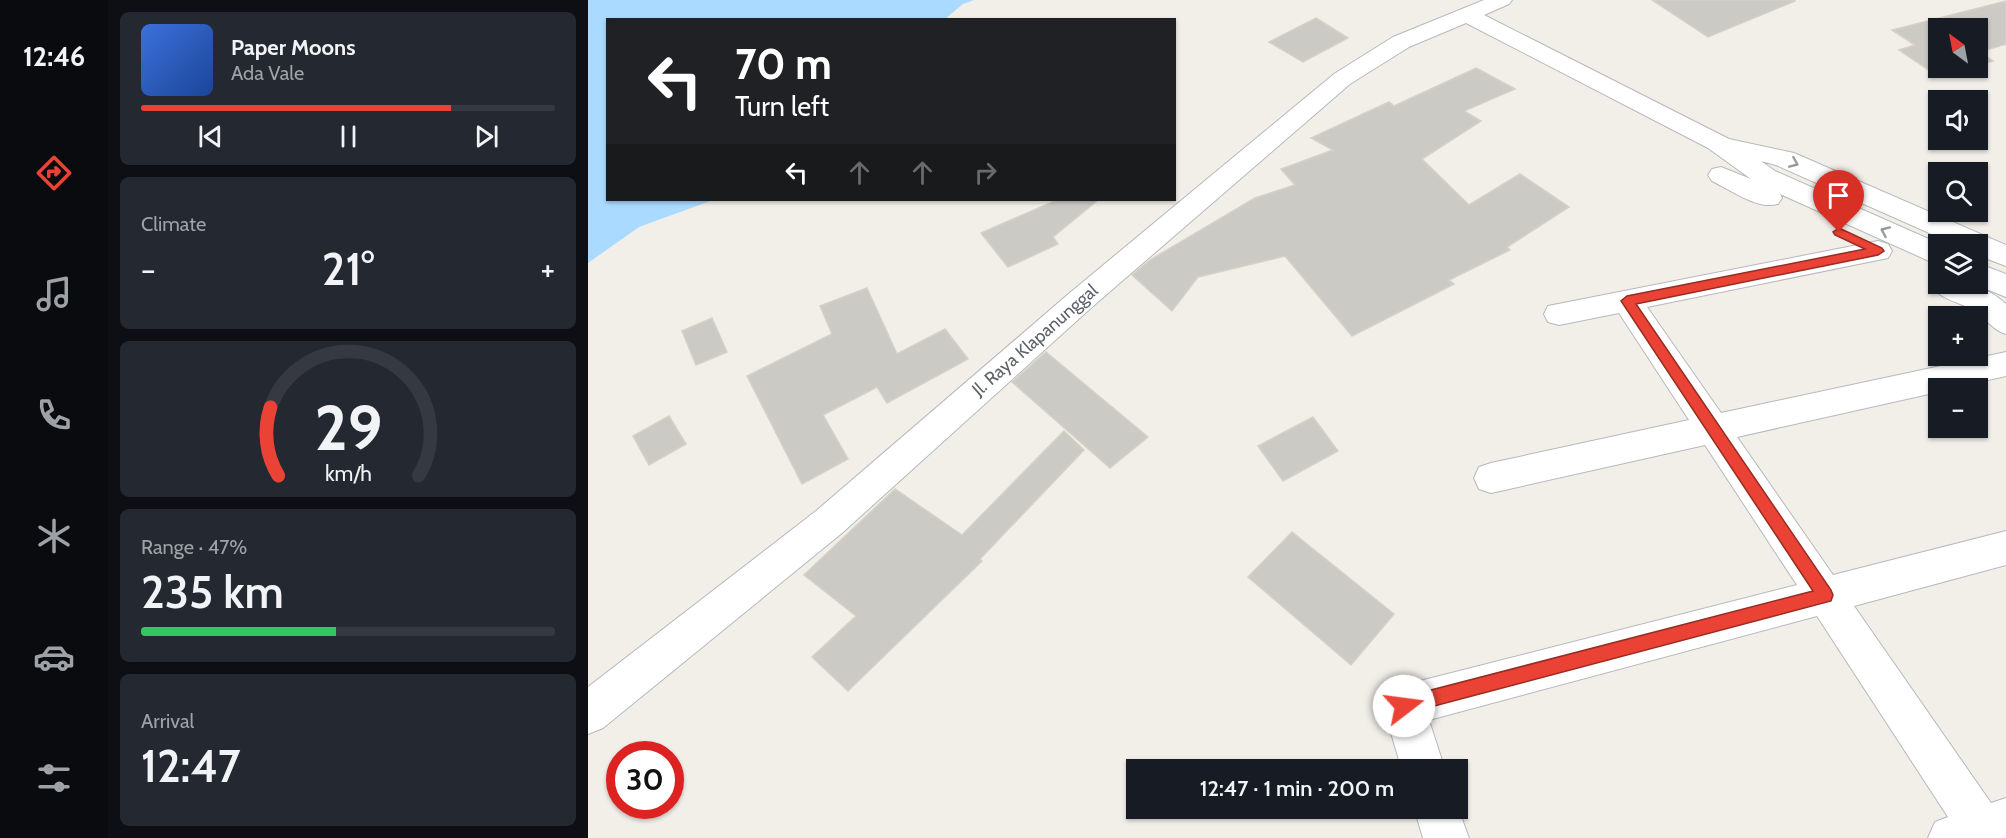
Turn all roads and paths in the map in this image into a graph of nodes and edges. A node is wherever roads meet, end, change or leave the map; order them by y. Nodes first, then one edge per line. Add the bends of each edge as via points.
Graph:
1 (1502, 0) edge
2 (1465, 14) junction
3 (1717, 142) junction
4 (1720, 175) dead end
5 (1928, 250) edge
6 (1878, 251) junction
7 (2006, 256) edge
8 (1928, 275) edge
9 (1988, 278) edge
10 (2006, 286) edge
11 (1966, 294) edge
12 (1627, 301) junction
13 (1559, 315) dead end
14 (2006, 323) edge
15 (2006, 364) edge
16 (1713, 429) junction
17 (1491, 478) dead end
18 (2006, 548) edge
19 (1825, 595) junction
20 (588, 713) edge
21 (1421, 759) edge
22 (1440, 819) edge
23 (1982, 831) edge
24 (1446, 838) edge

1 - 2 street, Jl. Raya Klapanunggal
2 - 3 street
2 - 20 street, Jl. Raya Klapanunggal via 1401,42 1342,79 1082,298 829,522
5 -> 3 street via 1766,177
3 -> 7 street via 1785,159
4 - 6 street
6 - 8 street
6 - 12 street
9 - 10 street
11 - 14 street via 1988,304
12 - 13 street
12 - 16 street
15 - 16 street
16 - 17 street
16 - 19 street
18 - 19 street
19 - 21 street via 1404,706
19 - 23 street
22 - 24 street

